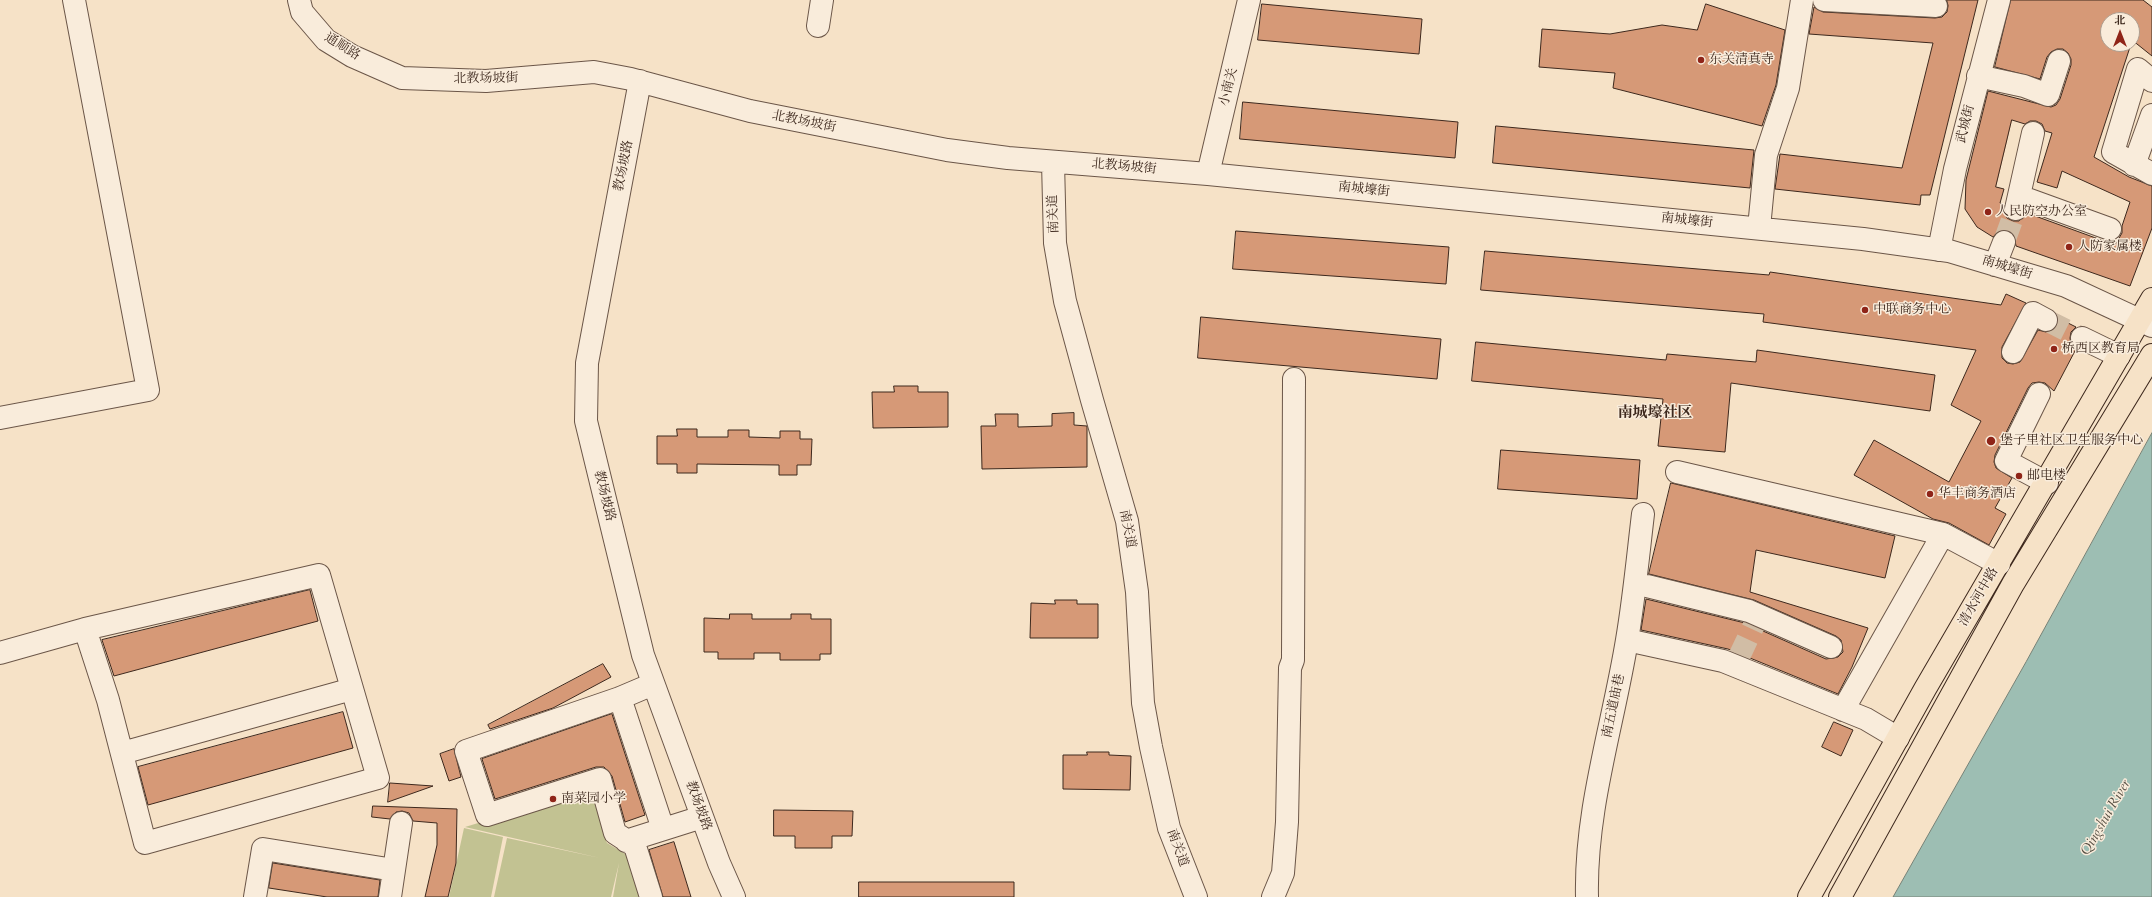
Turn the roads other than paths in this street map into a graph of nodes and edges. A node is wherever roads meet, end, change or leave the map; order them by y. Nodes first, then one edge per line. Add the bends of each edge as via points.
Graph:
1 (74, 0) edge
2 (299, 0) edge
3 (822, 0) edge
4 (1249, 0) edge
5 (1802, 0) edge
6 (1824, 0) edge
7 (1999, 0) edge
8 (1936, 6) dead end
9 (818, 26) dead end
10 (2059, 61) dead end
11 (1978, 76) junction
12 (402, 78) joint
13 (640, 81) junction
14 (2152, 81) edge
15 (2152, 115) edge
16 (2033, 133) dead end
17 (1053, 162) junction
18 (2143, 169) edge
19 (1208, 174) junction
20 (1759, 228) junction
21 (2110, 229) dead end
22 (2004, 242) tunnel mouth
23 (1939, 250) junction
24 (1995, 265) junction
25 (2152, 299) edge
26 (2046, 320) tunnel mouth
27 (2146, 323) edge
28 (2082, 338) tunnel mouth
29 (2013, 352) dead end
30 (2152, 355) edge
31 (2119, 356) junction
32 (1294, 379) dead end
33 (2039, 394) dead end
34 (0, 418) edge
35 (1677, 472) dead end
36 (2047, 483) junction
37 (1643, 514) dead end
38 (1943, 534) junction
39 (1999, 564) junction
40 (1647, 586) dead end
41 (85, 629) junction
42 (1627, 640) junction
43 (1831, 647) dead end
44 (0, 653) edge
45 (653, 684) junction
46 (352, 689) junction
47 (620, 698) junction
48 (1843, 710) junction
49 (1898, 738) junction
50 (122, 753) junction
51 (702, 817) junction
52 (401, 823) dead end
53 (663, 829) junction
54 (626, 840) junction
55 (394, 870) junction
56 (255, 897) edge
57 (390, 897) edge
58 (651, 897) edge
59 (734, 897) edge
60 (1196, 897) edge
61 (1274, 897) edge
62 (1587, 897) edge
63 (1809, 897) edge
64 (1840, 897) edge

1 - 34 street via 148,390
2 - 12 street, 通顺路 via 302,12 326,40 352,56
3 - 9 street
4 - 19 street, 小南关
5 - 20 street via 1788,88 1766,155
6 - 8 street
7 - 11 street, 武城街
10 - 11 street via 2048,95 2024,86
11 - 23 street, 武城街 via 1955,169
12 - 13 street, 北教场坡街 via 486,81 594,72
13 - 17 street, 北教场坡街 via 750,111 947,150
13 - 45 street, 教场坡路 via 587,363 586,422 643,655
14 - 18 street via 2138,69 2113,152
15 - 18 street
16 - 21 street via 2017,203
17 - 19 street, 北教场坡街
17 - 60 street, 南关道 via 1055,242 1065,301 1128,521 1138,592 1143,703 1151,747 1169,828
19 - 20 street, 南城壕街
20 - 23 street, 南城壕街 via 1863,238
22 - 24 street
23 - 24 street, 南城壕街
24 - 27 street, 南城壕街 via 2066,286
25 - 27 main road, 清水河中路
26 - 29 street via 2033,313
27 - 31 main road, 清水河中路
28 - 31 street
30 - 64 main road, 清水河中路 via 2013,584
31 - 36 main road, 清水河中路
32 - 61 street via 1293,652 1290,668 1289,773 1283,873
33 - 36 street via 2006,461
35 - 38 street
36 - 39 main road, 清水河中路
37 - 42 street, 南五道庙巷
38 - 39 street
38 - 48 street
39 - 49 main road, 清水河中路
40 - 43 street via 1757,619
41 - 44 street
41 - 46 street via 319,575
41 - 50 street
42 - 48 street via 1737,662
42 - 62 street, 南五道庙巷 via 1596,792 1589,839
45 - 47 street
45 - 51 street, 教场坡路
46 - 50 street
46 - 50 street via 378,778 145,843
47 - 53 street
47 - 54 street via 466,751 487,815 600,779 615,833
48 - 49 street
49 - 63 main road, 清水河中路
51 - 53 street
51 - 59 street, 教场坡路
52 - 55 street
53 - 54 street
54 - 58 street via 635,846
55 - 56 street via 263,849
55 - 57 street

